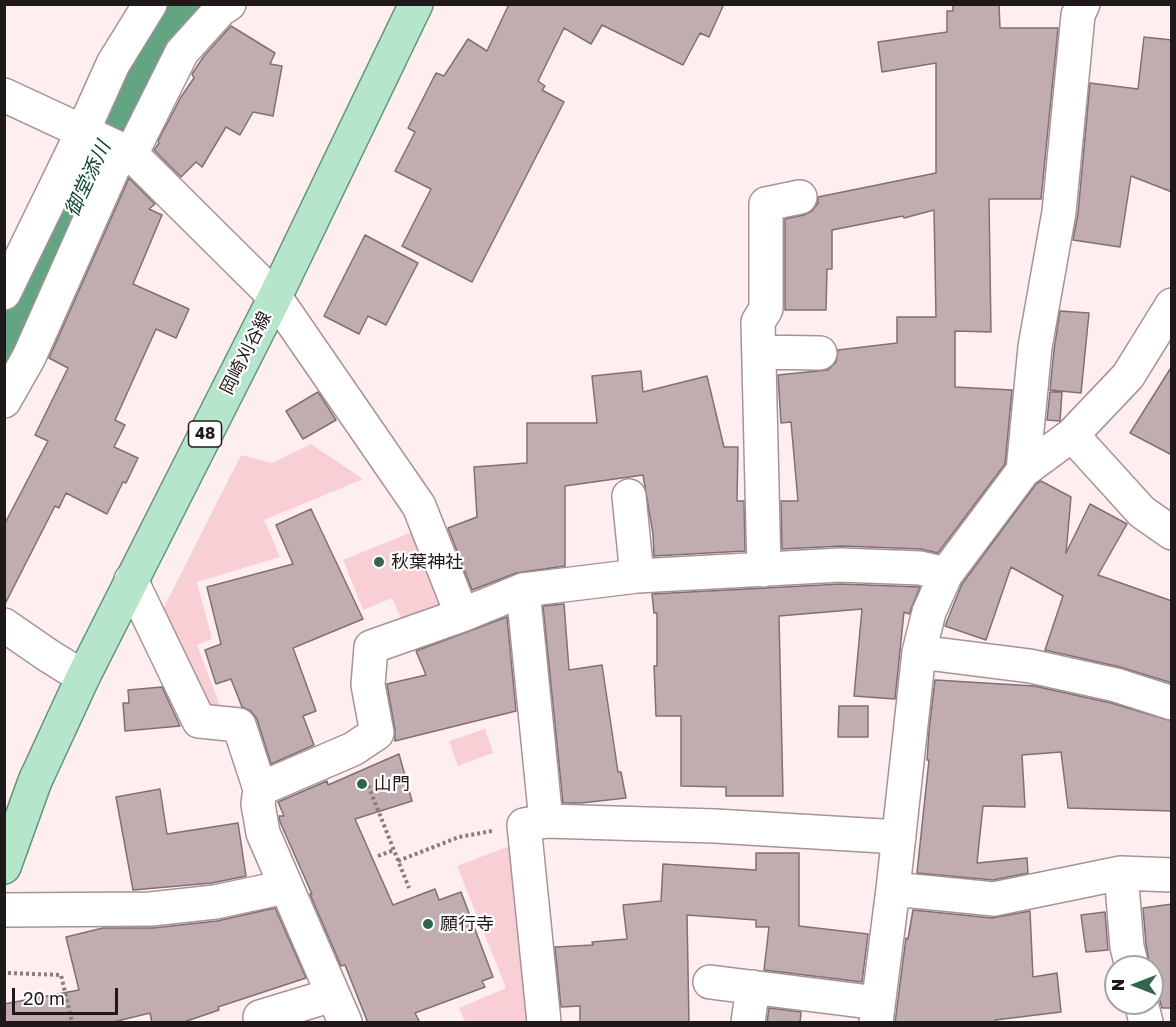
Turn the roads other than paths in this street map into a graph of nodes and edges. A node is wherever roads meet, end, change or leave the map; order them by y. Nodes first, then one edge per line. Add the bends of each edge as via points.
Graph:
1 (150, 4) edge
2 (229, 4) edge
3 (417, 4) edge
4 (1083, 4) edge
5 (4, 95) edge
6 (82, 133) junction
7 (126, 152) junction
8 (800, 197) dead end
9 (4, 293) edge
10 (274, 297) junction
11 (1172, 305) edge
12 (759, 352) junction
13 (820, 353) dead end
14 (4, 401) edge
15 (1072, 435) junction
16 (1023, 471) junction
17 (629, 496) dead end
18 (1172, 533) edge
19 (764, 570) junction
20 (946, 574) junction
21 (637, 576) junction
22 (131, 580) junction
23 (523, 590) junction
24 (462, 615) junction
25 (4, 625) edge
26 (919, 652) junction
27 (83, 677) junction
28 (1172, 703) edge
29 (260, 789) junction
30 (535, 823) junction
31 (899, 837) junction
32 (4, 867) edge
33 (1121, 873) junction
34 (1172, 875) edge
35 (285, 887) junction
36 (893, 888) junction
37 (4, 910) edge
38 (1129, 955) edge
39 (710, 982) dead end
40 (753, 987) junction
41 (338, 1009) edge
42 (877, 1013) edge
43 (260, 1017) dead end
44 (544, 1023) edge
45 (748, 1023) edge

1 - 6 street via 113,64
2 - 7 street via 182,52
3 - 10 main road, 岡崎刈谷線 / 48
4 - 16 street via 1078,15 1059,212 1035,347
5 - 6 street
6 - 7 street
6 - 9 street
7 - 10 street
7 - 14 street via 29,357
8 - 12 street via 766,204 766,309 758,322
10 - 22 main road, 岡崎刈谷線 / 48
10 - 24 street via 419,506
11 - 15 street via 1128,376
12 - 13 street
12 - 19 street
15 - 16 street
15 - 18 street via 1142,512
16 - 20 street
17 - 21 street
19 - 20 street via 841,565 920,568
19 - 21 street
20 - 26 street via 929,612
21 - 23 street
22 - 27 main road, 岡崎刈谷線 / 48
22 - 29 street via 200,721 239,725
23 - 24 street
23 - 30 street
24 - 29 street via 371,647 368,685 377,733 353,749
25 - 27 street
26 - 28 street via 1030,666 1116,685
26 - 31 street
27 - 32 main road, 岡崎刈谷線 / 48 via 35,781
29 - 35 street via 258,804 263,833
30 - 31 street via 715,826
30 - 44 street
31 - 36 street
33 - 34 street
33 - 36 street via 994,899
33 - 38 street
35 - 37 street via 215,902 151,909
35 - 41 street
36 - 42 street
39 - 40 street
40 - 42 street
40 - 45 street
41 - 43 street

